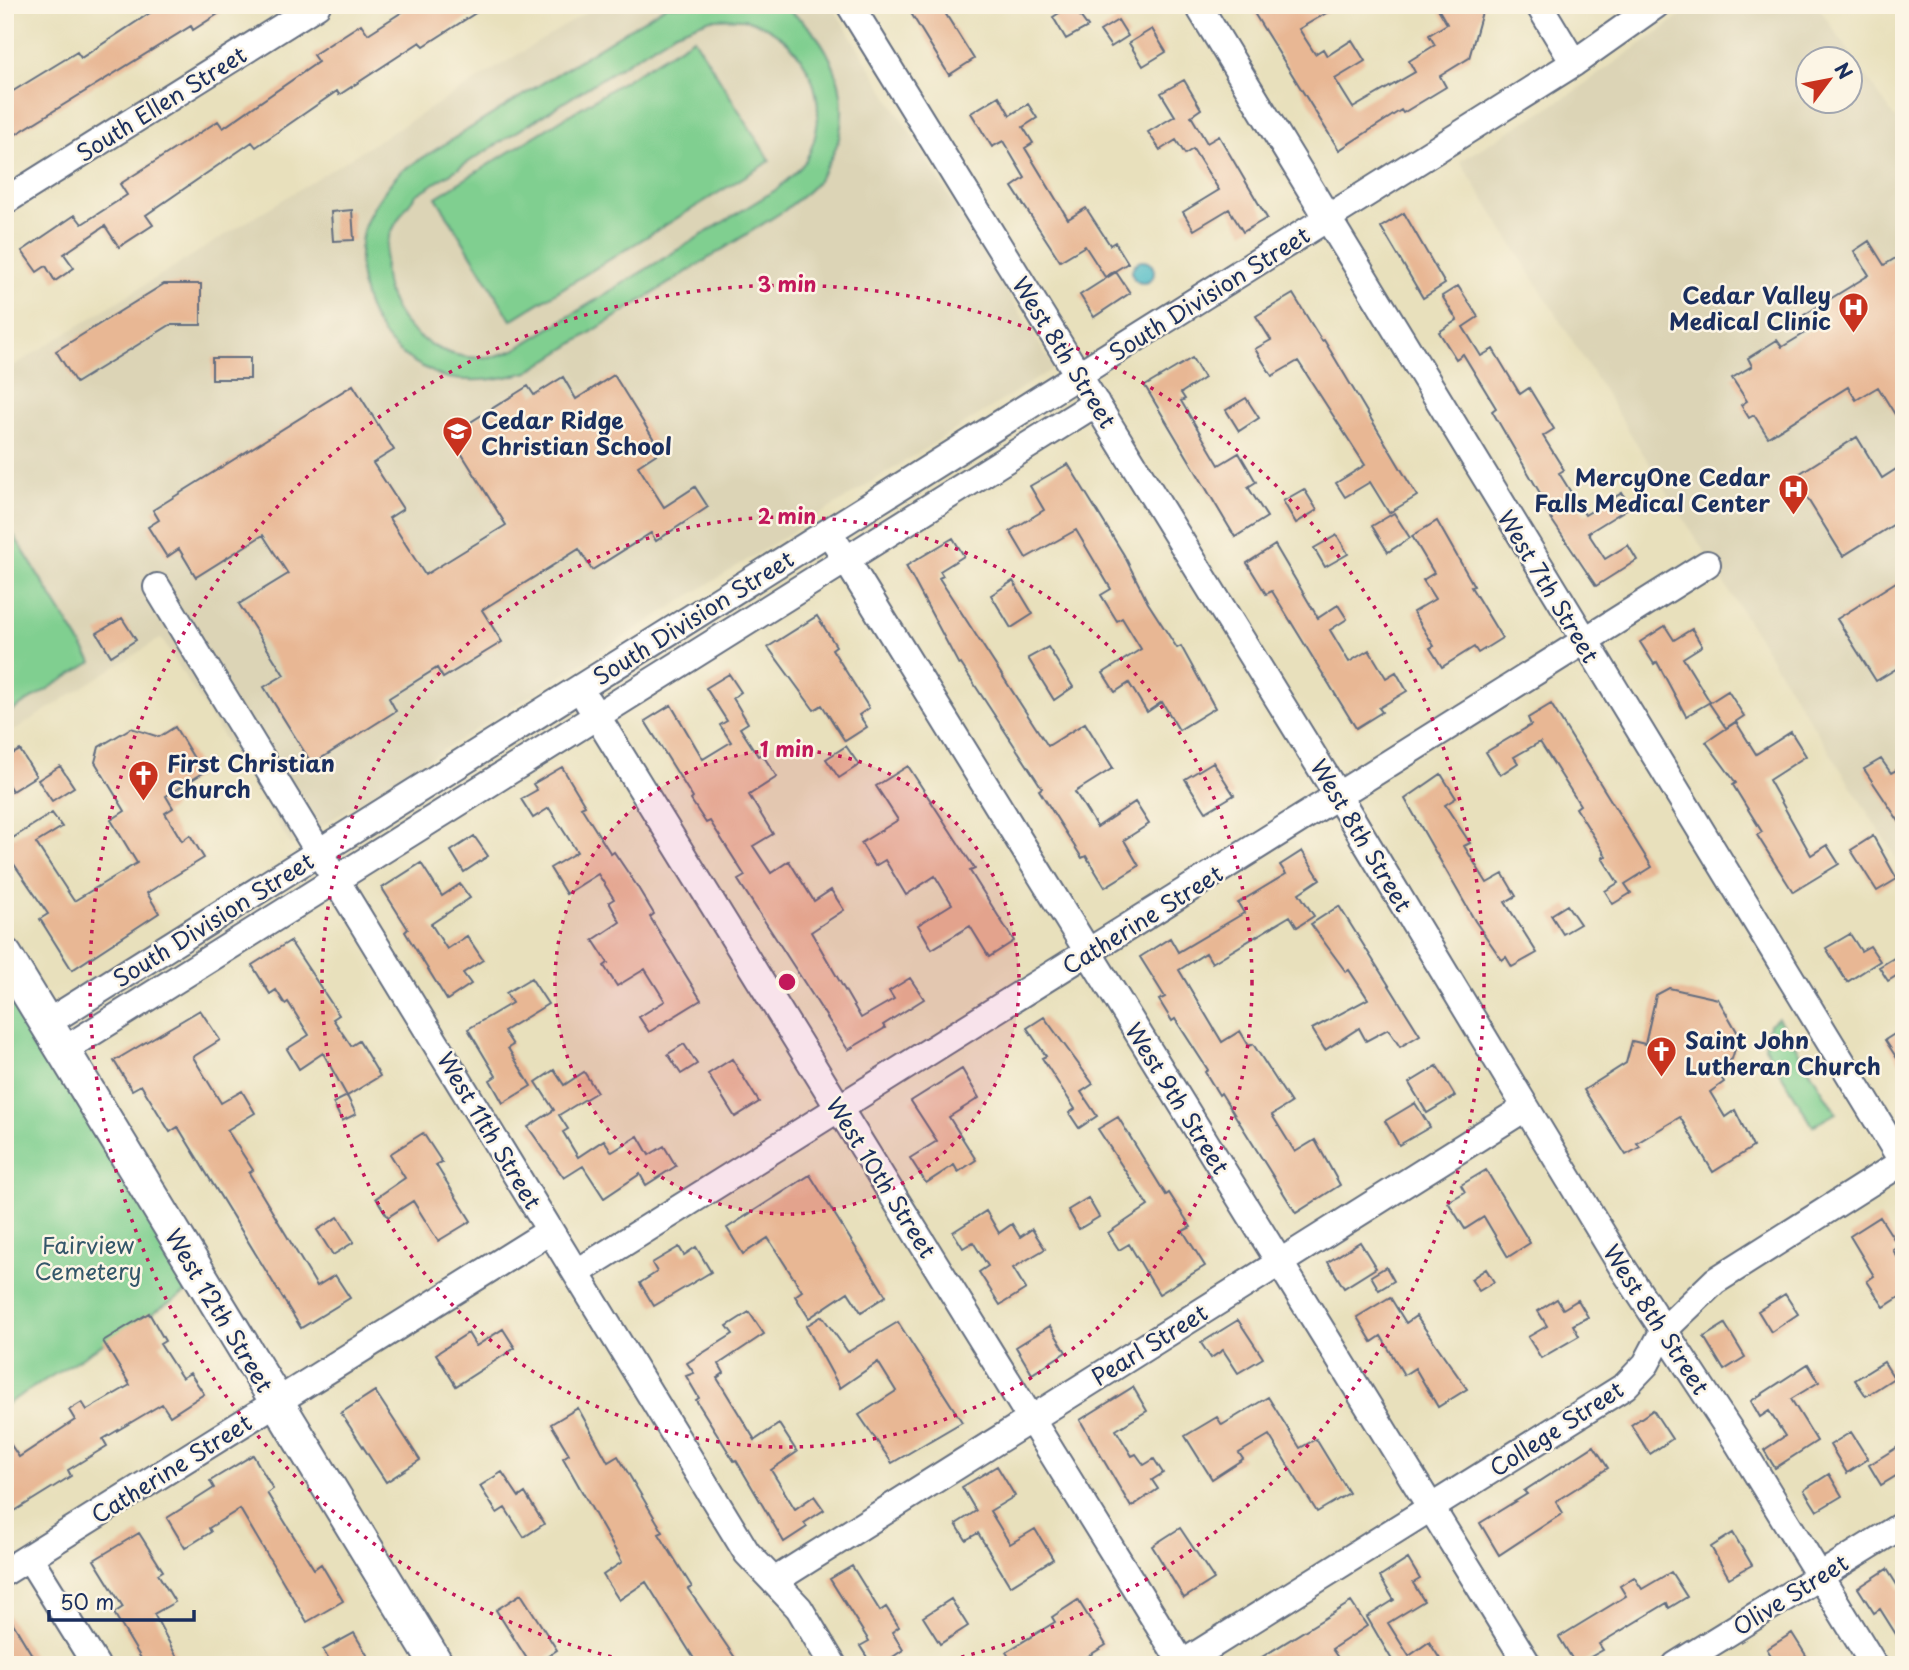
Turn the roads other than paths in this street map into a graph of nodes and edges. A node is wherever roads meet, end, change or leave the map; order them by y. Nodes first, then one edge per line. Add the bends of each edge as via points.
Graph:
1 (317, 5) edge
2 (850, 5) edge
3 (1198, 5) edge
4 (1539, 5) edge
5 (1656, 5) edge
6 (1574, 63) junction
7 (5, 201) edge
8 (1328, 218) junction
9 (1079, 375) junction
10 (1096, 403) junction
11 (828, 532) junction
12 (845, 560) junction
13 (1707, 564) dead end
14 (157, 587) dead end
15 (1583, 642) junction
16 (580, 688) junction
17 (597, 716) junction
18 (1338, 796) junction
19 (320, 852) junction
20 (337, 878) junction
21 (1088, 952) junction
22 (5, 955) edge
23 (55, 1037) junction
24 (839, 1108) junction
25 (1525, 1108) junction
26 (1903, 1162) edge
27 (551, 1231) junction
28 (1279, 1262) junction
29 (576, 1273) junction
30 (1664, 1330) junction
31 (276, 1403) junction
32 (1031, 1419) junction
33 (1431, 1508) junction
34 (1904, 1524) edge
35 (29, 1558) junction
36 (5, 1572) edge
37 (1819, 1576) junction
38 (774, 1581) junction
39 (1182, 1664) edge
40 (96, 1665) edge
41 (437, 1665) edge
42 (833, 1665) edge
43 (1528, 1665) edge
44 (1676, 1665) edge
45 (1874, 1665) edge

1 - 7 street, South Ellen Street
2 - 9 street, West 8th Street
3 - 8 street, West 7th Street
4 - 6 street
5 - 6 street, South Division Street
6 - 8 street, South Division Street
8 - 9 street, South Division Street
8 - 15 street, West 7th Street
9 - 10 street, West 8th Street
9 - 11 street, South Division Street
10 - 12 street, South Division Street
10 - 18 street, West 8th Street
11 - 12 street, West 9th Street
11 - 16 street, South Division Street
12 - 17 street, South Division Street
12 - 21 street, West 9th Street
13 - 15 street, Catherine Street
14 - 19 street, West 11th Street
15 - 18 street, Catherine Street
15 - 26 street, West 7th Street
16 - 17 street, West 10th Street
16 - 19 street, South Division Street
17 - 20 street, South Division Street
17 - 24 street, West 10th Street
18 - 21 street, Catherine Street
18 - 25 street, West 8th Street
19 - 20 street, West 11th Street
19 - 23 street, South Division Street
20 - 23 street, South Division Street
20 - 27 street, West 11th Street
21 - 24 street, Catherine Street
21 - 28 street, West 9th Street
22 - 23 main road, West 12th Street
23 - 31 main road, West 12th Street
24 - 29 street, Catherine Street
24 - 32 street, West 10th Street
25 - 28 street, Pearl Street
25 - 30 street, West 8th Street
26 - 30 street, College Street via 1714,1281
27 - 29 street, West 11th Street
27 - 31 street, Catherine Street
28 - 32 street, Pearl Street
28 - 33 street, West 9th Street
29 - 38 street, West 11th Street via 747,1553
30 - 33 street, College Street via 1646,1364 1625,1386
30 - 37 street, West 8th Street
31 - 35 street, Catherine Street
31 - 41 main road, West 12th Street
32 - 38 street, Pearl Street
32 - 39 street, West 10th Street
33 - 39 street, College Street
33 - 43 street, West 9th Street
34 - 37 street, Olive Street
35 - 36 street, Catherine Street
35 - 40 street
37 - 44 street, Olive Street
37 - 45 street, West 8th Street
38 - 42 street, West 11th Street via 799,1608

